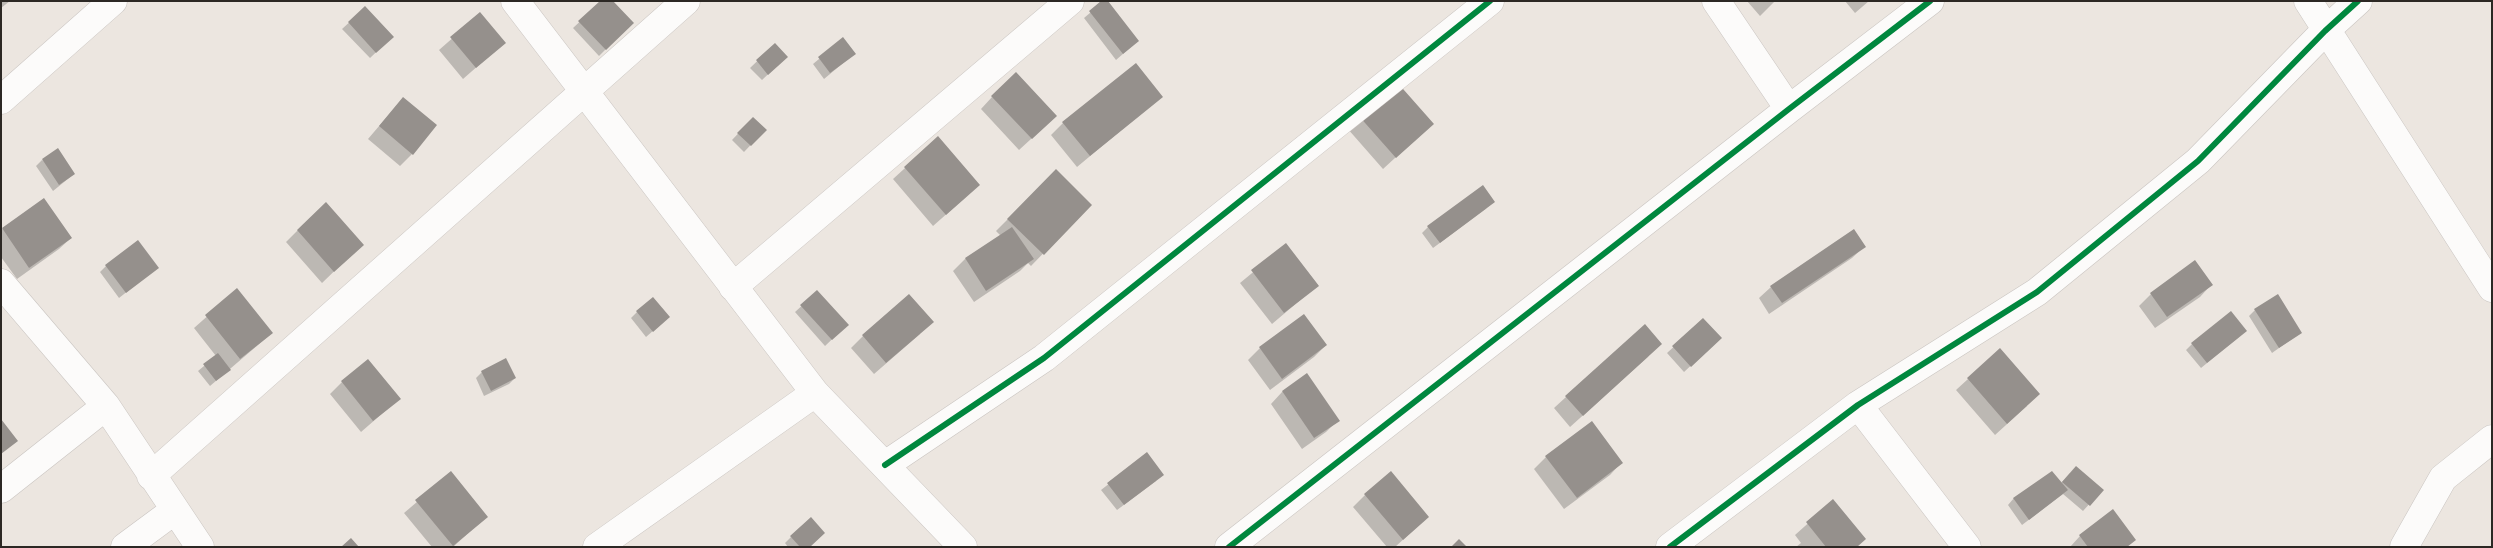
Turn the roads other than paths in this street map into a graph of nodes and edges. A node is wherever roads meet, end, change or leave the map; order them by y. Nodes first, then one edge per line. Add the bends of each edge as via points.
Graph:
1 (114, 1) edge
2 (515, 1) edge
3 (686, 1) edge
4 (1070, 1) edge
5 (1490, 1) edge
6 (1716, 1) edge
7 (1930, 1) edge
8 (2308, 1) edge
9 (2358, 1) edge
10 (2325, 30) junction
11 (585, 92) junction
12 (1, 100) edge
13 (1789, 109) junction
14 (1, 283) edge
15 (732, 286) junction
16 (2492, 288) edge
17 (815, 393) junction
18 (106, 406) junction
19 (1858, 406) junction
20 (2492, 439) edge
21 (885, 465) junction
22 (151, 476) junction
23 (1, 489) edge
24 (175, 510) junction
25 (125, 547) edge
26 (200, 547) edge
27 (597, 547) edge
28 (963, 547) edge
29 (1229, 547) edge
30 (1670, 547) edge
31 (1967, 547) edge
32 (2404, 547) edge

1 - 12 street
2 - 11 street
3 - 11 street
4 - 15 street
5 - 21 street via 1044,358
6 - 13 street
7 - 13 street
8 - 10 street
9 - 10 street
10 - 16 street
10 - 19 street via 2198,160 2037,292
11 - 15 street
11 - 22 street
13 - 29 street
14 - 18 street
15 - 17 street
17 - 21 street
17 - 27 street
18 - 22 street
18 - 23 street
19 - 30 street
19 - 31 street
20 - 32 street via 2443,478
21 - 28 street
22 - 24 street
24 - 25 street
24 - 26 street

